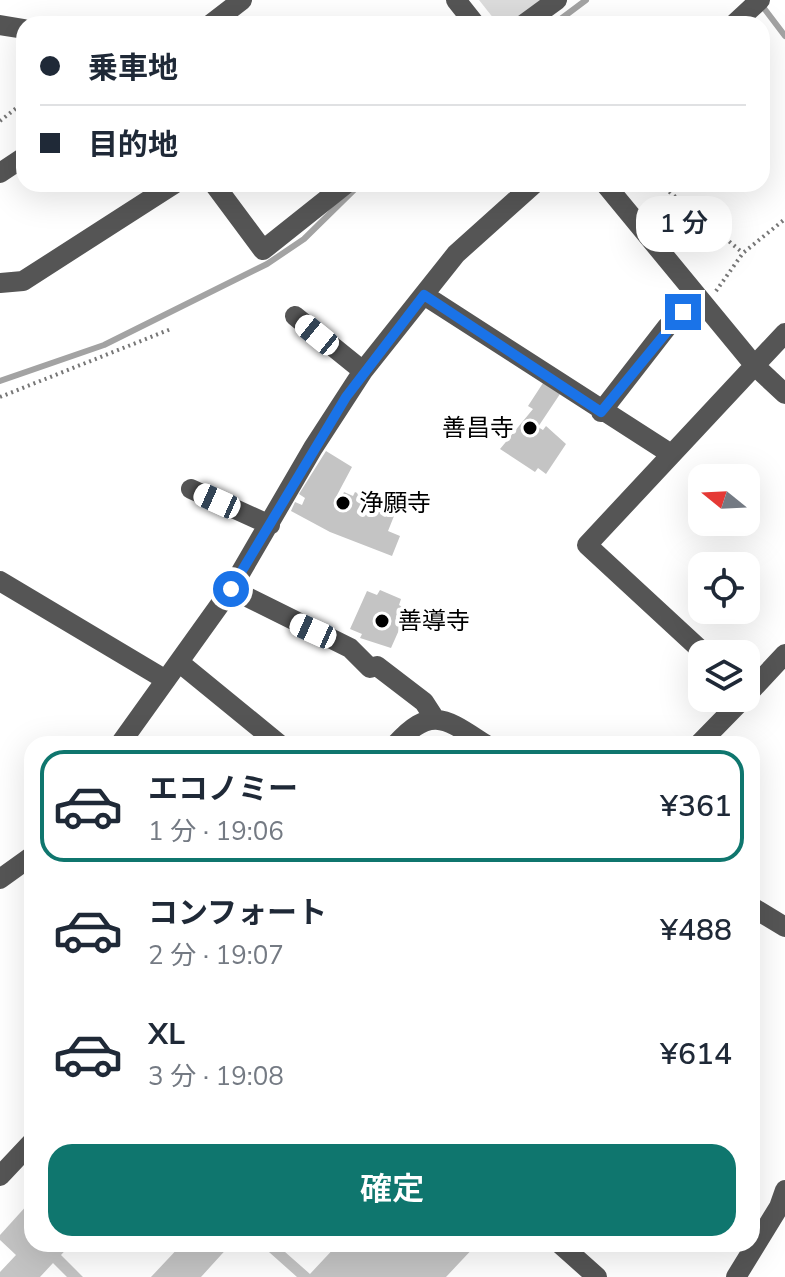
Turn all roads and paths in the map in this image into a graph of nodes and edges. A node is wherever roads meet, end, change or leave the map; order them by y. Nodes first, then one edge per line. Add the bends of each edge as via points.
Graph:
1 (242, 0) edge
2 (456, 0) edge
3 (557, 0) edge
4 (221, 16) edge
5 (469, 16) edge
6 (535, 16) edge
7 (16, 108) edge
8 (0, 121) edge
9 (162, 192) edge
10 (220, 192) edge
11 (336, 192) edge
12 (525, 192) edge
13 (612, 192) edge
14 (670, 192) edge
15 (785, 219) edge
16 (743, 253) junction
17 (0, 283) edge
18 (424, 295) junction
19 (702, 302) junction
20 (295, 316) dead end
21 (171, 329) dead end
22 (785, 333) edge
23 (755, 366) junction
24 (363, 371) junction
25 (785, 394) edge
26 (0, 397) edge
27 (601, 412) junction
28 (671, 454) junction
29 (191, 489) dead end
30 (270, 525) junction
31 (0, 581) edge
32 (231, 589) junction
33 (690, 640) edge
34 (785, 654) edge
35 (180, 663) junction
36 (166, 680) junction
37 (760, 680) edge
38 (730, 712) edge
39 (435, 719) junction
40 (126, 736) edge
41 (269, 736) edge
42 (403, 736) edge
43 (472, 736) edge
44 (707, 736) edge
45 (24, 862) edge
46 (0, 879) edge
47 (760, 912) edge
48 (785, 927) edge
49 (24, 1150) edge
50 (0, 1176) edge
51 (785, 1190) edge
52 (760, 1238) edge
53 (569, 1252) edge
54 (751, 1252) edge
55 (597, 1277) edge
56 (736, 1277) edge

1 - 4 street
2 - 5 street
3 - 6 street
7 - 8 path
9 - 17 street via 23,281
10 - 11 street via 263,250
12 - 18 street via 456,254
13 - 19 street
14 - 16 path
15 - 16 path
16 - 19 path
18 - 24 street
18 - 27 street
19 - 23 street
19 - 27 street via 667,327
20 - 24 street
21 - 26 path
22 - 23 street
23 - 25 street
23 - 28 street
24 - 30 street
27 - 28 street
28 - 33 street via 587,545
29 - 30 street
30 - 32 street
31 - 36 street
32 - 35 street
32 - 39 street via 350,648 370,668 377,666 424,702
34 - 37 street
35 - 36 street
35 - 41 street
36 - 40 street
38 - 44 street
39 - 42 street via 414,724
39 - 43 street
45 - 46 street
47 - 48 street
49 - 50 street
51 - 52 street
53 - 55 street
54 - 56 street

